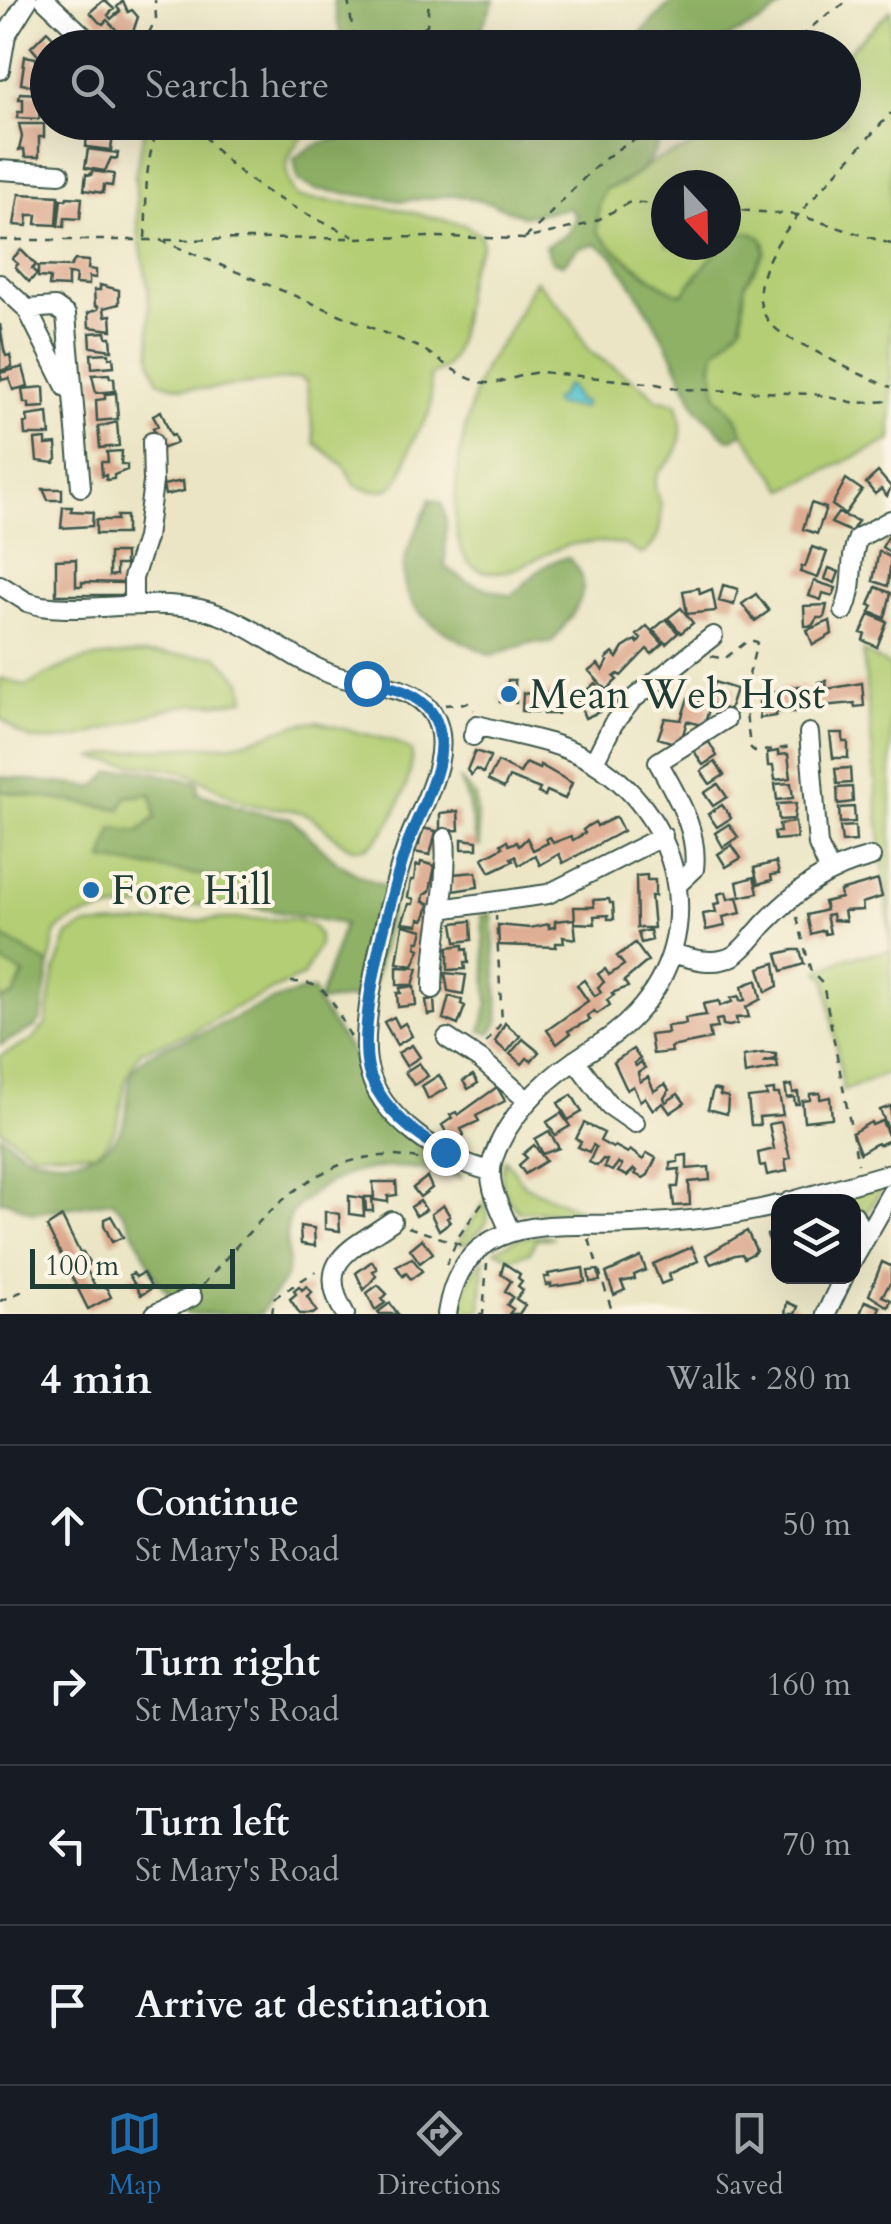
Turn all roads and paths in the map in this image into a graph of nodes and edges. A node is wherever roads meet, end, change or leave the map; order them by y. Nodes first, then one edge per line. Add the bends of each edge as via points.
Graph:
1 (28, 0) edge
2 (45, 0) edge
3 (155, 0) edge
4 (348, 0) edge
5 (429, 0) edge
6 (850, 0) edge
7 (77, 30) edge
8 (150, 30) edge
9 (353, 30) edge
10 (419, 30) edge
11 (807, 30) edge
12 (0, 70) edge
13 (891, 112) edge
14 (153, 140) edge
15 (210, 140) edge
16 (642, 140) edge
17 (0, 170) edge
18 (60, 174) dead end
19 (651, 204) edge
20 (741, 210) edge
21 (798, 215) junction
22 (354, 237) junction
23 (524, 239) junction
24 (0, 240) edge
25 (160, 240) junction
26 (144, 241) junction
27 (891, 244) edge
28 (0, 284) edge
29 (26, 310) junction
30 (891, 386) edge
31 (71, 397) junction
32 (891, 401) edge
33 (152, 442) dead end
34 (81, 487) dead end
35 (891, 520) edge
36 (0, 585) edge
37 (137, 604) junction
38 (850, 605) dead end
39 (708, 645) joint
40 (432, 714) junction
41 (726, 718) dead end
42 (475, 731) joint
43 (806, 742) joint
44 (594, 762) junction
45 (686, 771) dead end
46 (664, 772) junction
47 (663, 836) junction
48 (445, 838) dead end
49 (872, 857) dead end
50 (830, 870) junction
51 (677, 885) junction
52 (506, 896) junction
53 (791, 896) junction
54 (440, 909) junction
55 (672, 953) junction
56 (291, 982) dead end
57 (433, 989) dead end
58 (352, 1040) dead end
59 (458, 1050) joint
60 (575, 1060) junction
61 (528, 1100) junction
62 (626, 1120) dead end
63 (437, 1164) dead end
64 (891, 1173) edge
65 (491, 1176) junction
66 (862, 1181) junction
67 (891, 1193) edge
68 (835, 1194) edge
69 (771, 1206) edge
70 (584, 1226) junction
71 (385, 1231) joint
72 (510, 1231) junction
73 (861, 1231) edge
74 (864, 1238) junction
75 (455, 1244) junction
76 (861, 1244) edge
77 (483, 1245) junction
78 (333, 1269) junction
79 (840, 1284) edge
80 (23, 1291) dead end
81 (450, 1291) junction
82 (192, 1298) joint
83 (0, 1301) edge
84 (156, 1314) edge
85 (272, 1314) edge
86 (345, 1314) edge
87 (446, 1314) edge
88 (479, 1314) edge
89 (613, 1314) edge
90 (826, 1314) edge

1 - 12 street via 4,40
2 - 7 street
3 - 8 path
4 - 9 path
5 - 10 path via 427,24
6 - 11 path
13 - 21 path
14 - 26 path
15 - 22 path via 279,202
16 - 23 path via 601,162
17 - 18 street
19 - 23 path via 630,202 592,223
20 - 21 path
21 - 27 path
21 - 30 path via 768,257 764,315 783,334
22 - 23 path
22 - 25 path
24 - 26 path
25 - 26 path
25 - 32 path via 423,349 487,383 558,373 681,389
28 - 29 street
29 - 31 street
29 - 31 street via 64,312
31 - 34 street
33 - 37 street via 154,482 133,578
35 - 38 street via 856,542
36 - 37 street via 41,606
37 - 40 street via 225,616 339,677 394,686
39 - 43 path via 724,659 747,641 757,642 744,696 755,752
39 - 44 street via 632,700
40 - 42 path via 468,703 477,714
40 - 65 street via 440,756 386,921 368,1014 367,1064 381,1096 412,1130
41 - 46 street via 663,756 658,762
42 - 44 street
43 - 50 street via 818,845
44 - 47 street via 630,790
45 - 46 street
46 - 51 street via 692,832 696,862
47 - 51 street
47 - 52 street via 548,894
48 - 54 street
49 - 50 street
50 - 53 street
51 - 55 street
52 - 54 street
52 - 59 path via 502,1023
53 - 55 street via 730,957 703,961
53 - 66 path via 812,972 824,984
54 - 57 street
55 - 60 street via 639,1011
56 - 58 path via 315,984 328,995
59 - 61 street
60 - 61 street
60 - 62 street
61 - 65 street via 498,1148
63 - 82 path via 360,1158 322,1171 236,1244
64 - 66 street
65 - 72 street
65 - 75 path via 479,1210
66 - 68 street
67 - 74 street
69 - 70 street via 712,1219
70 - 72 street
70 - 89 path
71 - 75 path
71 - 78 street via 342,1256
72 - 77 street
73 - 74 street
74 - 76 street
75 - 77 path
75 - 81 path via 444,1272
77 - 81 street
77 - 88 path
78 - 85 path via 316,1271 275,1298
78 - 86 street
79 - 90 street
80 - 83 path
81 - 87 street
82 - 84 street

